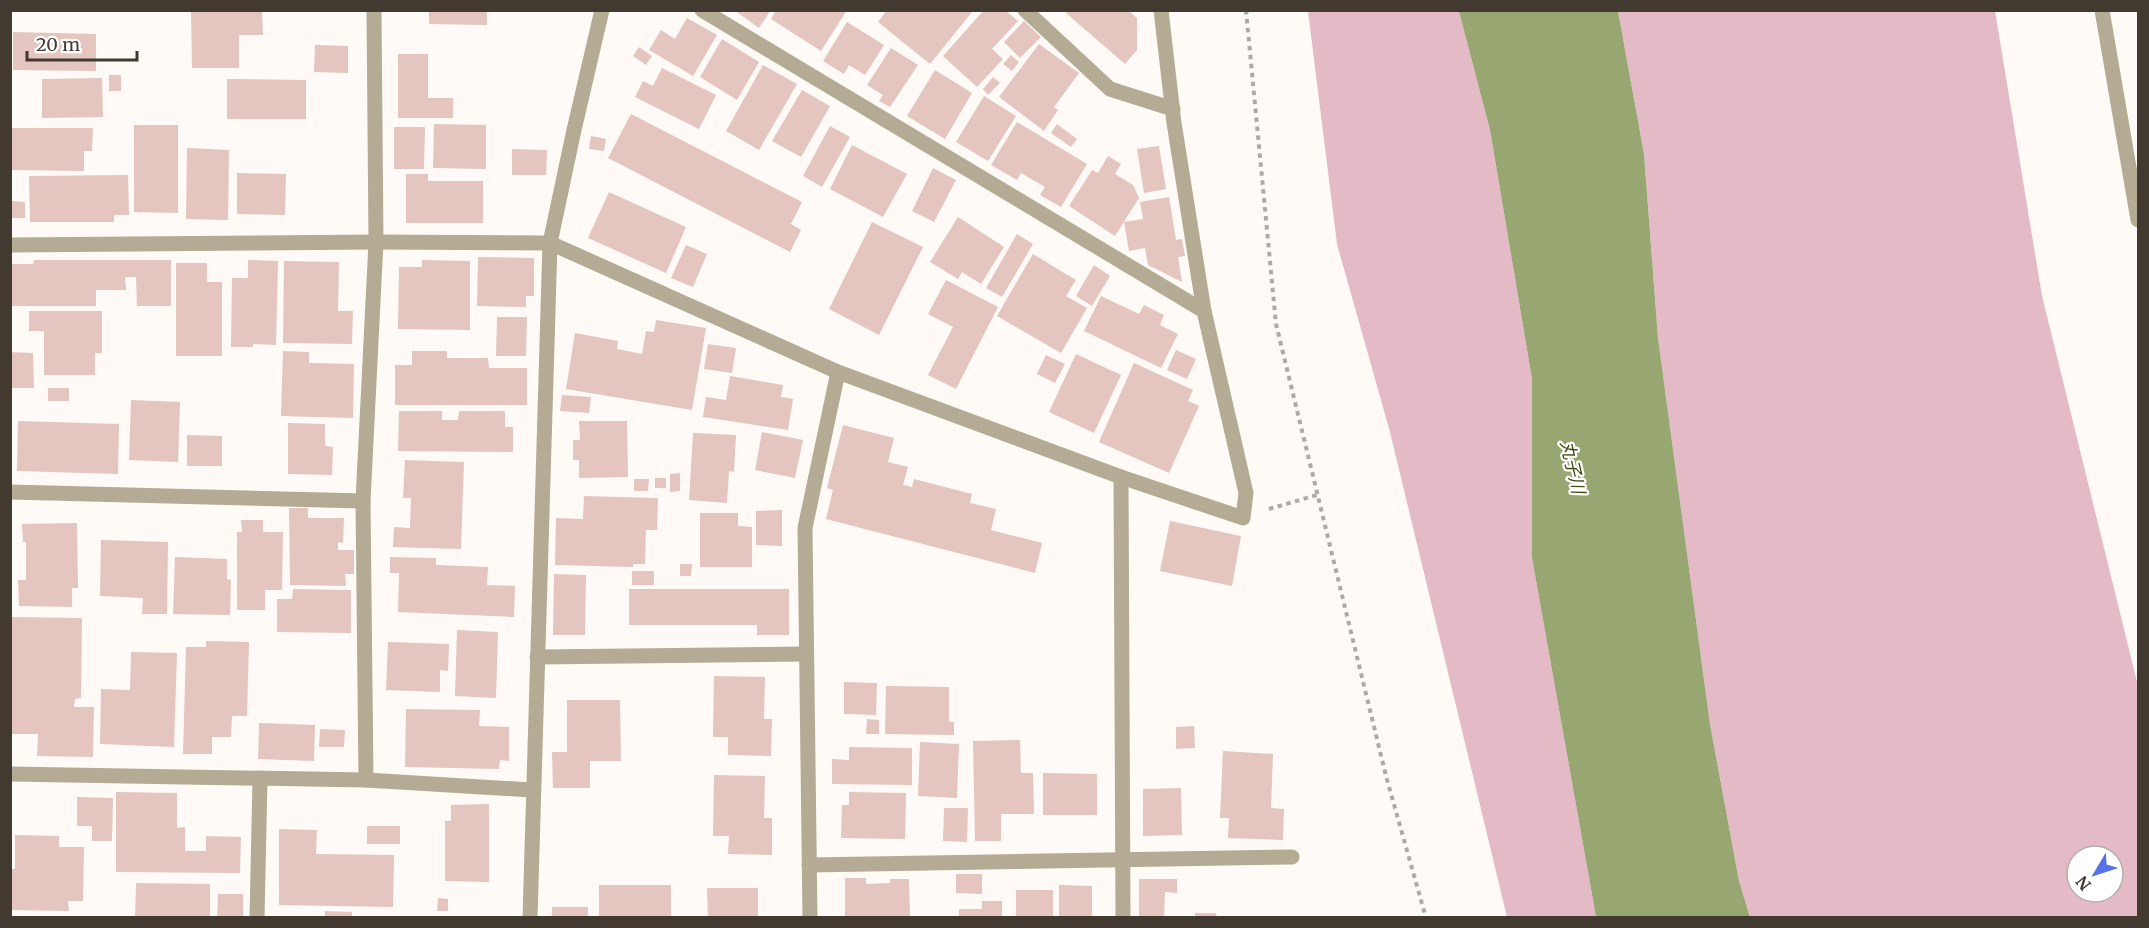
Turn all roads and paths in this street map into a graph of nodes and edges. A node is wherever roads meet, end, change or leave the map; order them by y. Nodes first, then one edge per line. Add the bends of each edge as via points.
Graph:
1 (374, 10) edge
2 (602, 10) edge
3 (702, 10) edge
4 (1025, 10) edge
5 (1161, 10) edge
6 (1246, 10) edge
7 (2102, 10) edge
8 (1173, 109) junction
9 (2139, 220) edge
10 (376, 242) junction
11 (550, 243) junction
12 (10, 245) edge
13 (1204, 311) junction
14 (838, 372) junction
15 (1121, 477) junction
16 (10, 492) edge
17 (1317, 495) junction
18 (363, 501) junction
19 (1243, 518) junction
20 (806, 654) junction
21 (537, 657) junction
22 (10, 774) edge
23 (260, 779) junction
24 (366, 780) junction
25 (532, 790) junction
26 (1292, 857) dead end
27 (1124, 860) junction
28 (809, 865) junction
29 (257, 918) edge
30 (530, 918) edge
31 (810, 918) edge
32 (1123, 918) edge
33 (1426, 918) edge

1 - 10 street
2 - 11 street
3 - 13 street
4 - 8 street via 1110,89
5 - 8 street
6 - 17 path via 1275,324
7 - 9 street
8 - 13 street
10 - 11 street
10 - 12 street
10 - 18 street
11 - 14 street
11 - 21 street
13 - 19 street via 1246,493
14 - 15 street
14 - 20 street via 805,528
15 - 19 street
15 - 27 street
16 - 18 street
17 - 19 path
17 - 33 path via 1386,776
18 - 24 street
20 - 21 street
20 - 28 street
21 - 25 street
22 - 23 street
23 - 24 street
23 - 29 street
24 - 25 street
25 - 30 street
26 - 27 street
27 - 28 street
27 - 32 street
28 - 31 street

